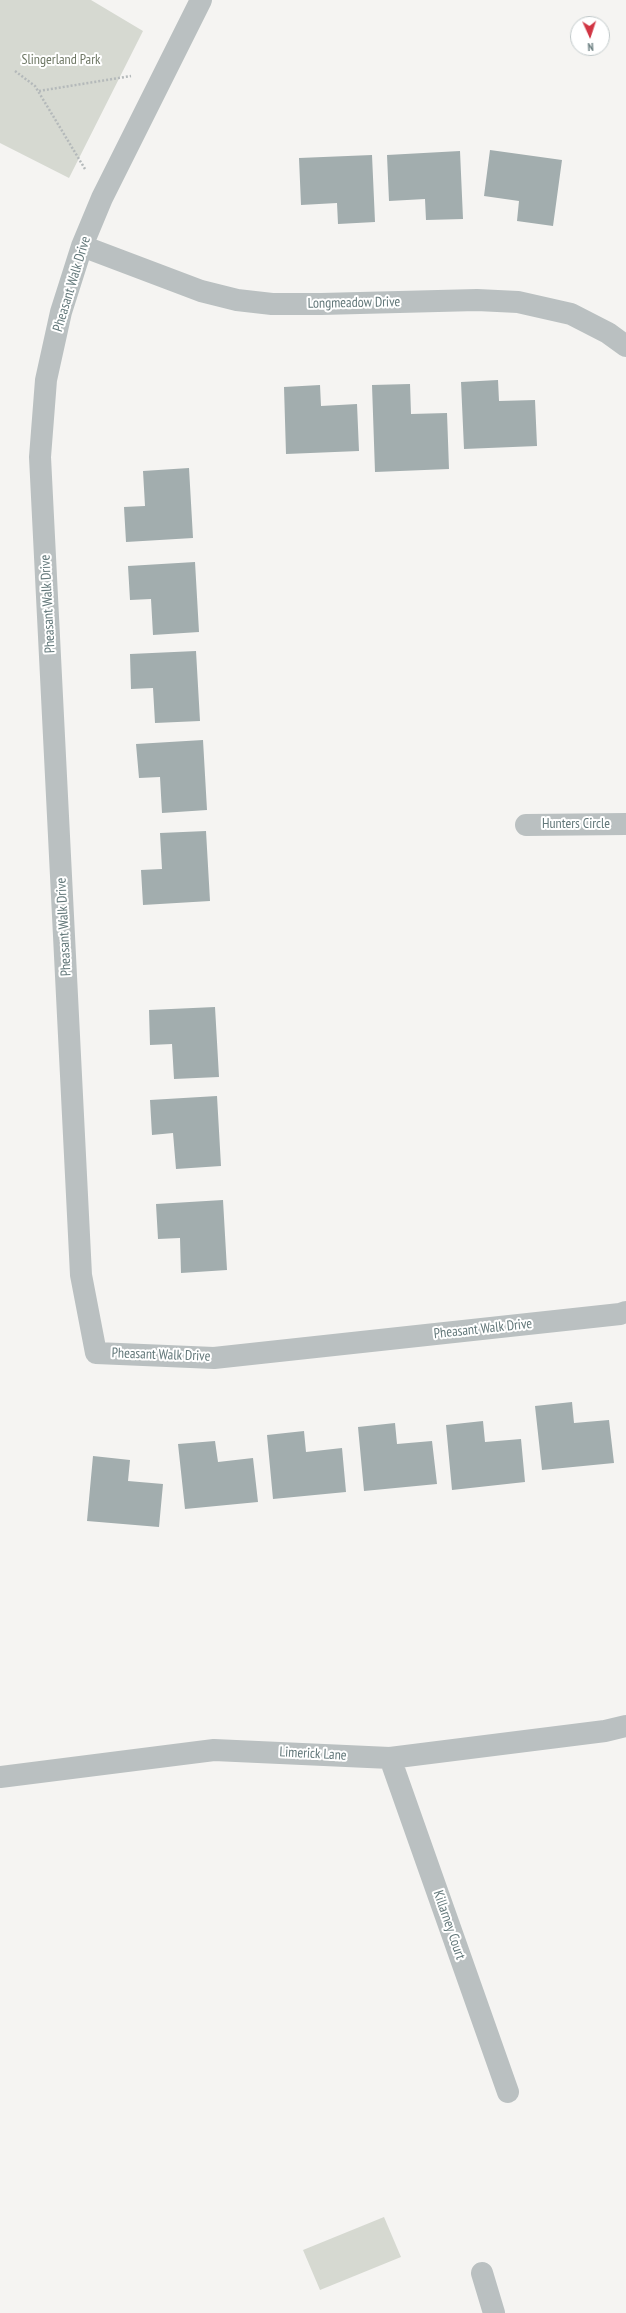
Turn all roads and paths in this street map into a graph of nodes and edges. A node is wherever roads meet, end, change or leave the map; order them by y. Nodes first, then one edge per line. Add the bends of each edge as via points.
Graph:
1 (201, 0) edge
2 (166, 70) junction
3 (15, 71) dead end
4 (39, 91) junction
5 (102, 198) junction
6 (82, 246) junction
7 (626, 346) edge
8 (526, 824) dead end
9 (626, 824) edge
10 (626, 1312) edge
11 (626, 1726) edge
12 (390, 1758) junction
13 (0, 1777) edge
14 (508, 2092) dead end
15 (482, 2272) dead end
16 (494, 2313) edge

1 - 2 street, Pheasant Walk Drive
2 - 4 path
2 - 5 street, Pheasant Walk Drive
3 - 4 path
4 - 5 path
5 - 6 street, Pheasant Walk Drive
6 - 7 street, Longmeadow Drive via 201,291 237,300 272,304 477,300 518,302 571,314 608,333
6 - 10 street, Pheasant Walk Drive via 61,312 46,380 40,457 81,1275 96,1353 214,1358
8 - 9 street, Hunters Circle
11 - 12 street, Limerick Lane via 605,1731
12 - 13 street, Limerick Lane via 214,1750
12 - 14 street, Killarney Court
15 - 16 street

